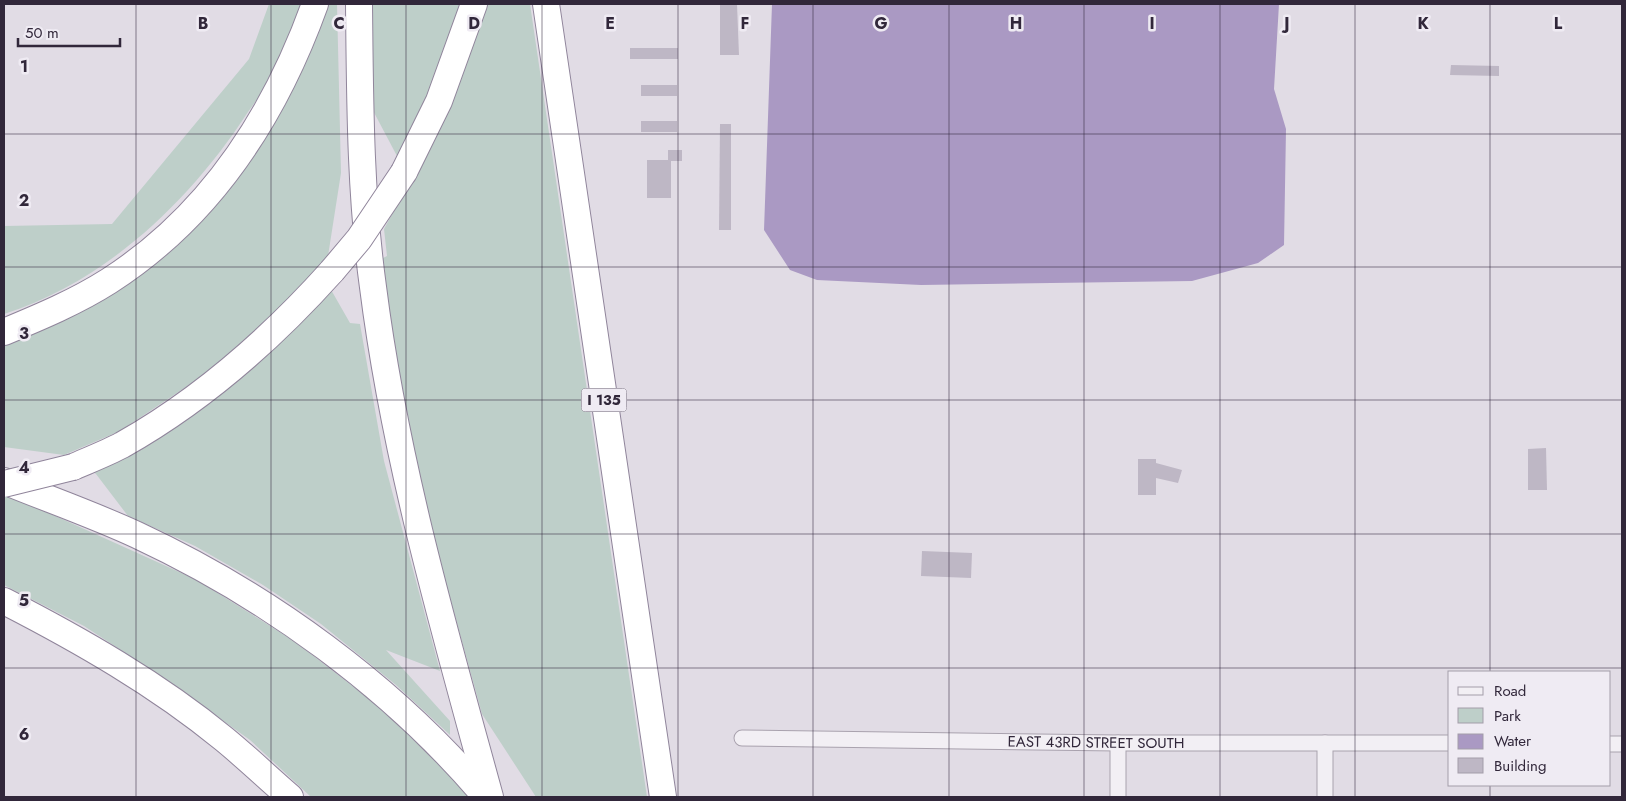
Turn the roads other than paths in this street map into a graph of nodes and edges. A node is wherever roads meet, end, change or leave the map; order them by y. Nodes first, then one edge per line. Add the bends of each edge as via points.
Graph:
1 (315, 4) edge
2 (359, 4) edge
3 (474, 4) edge
4 (546, 4) edge
5 (4, 332) edge
6 (4, 483) edge
7 (4, 601) edge
8 (742, 738) dead end
9 (1118, 742) junction
10 (1325, 743) junction
11 (1448, 743) edge
12 (290, 797) edge
13 (488, 797) edge
14 (663, 797) edge
15 (1118, 797) edge
16 (1325, 797) edge

1 - 5 highway via 279,91 246,146 209,194 158,244 110,280 58,309
2 - 13 highway via 360,125 378,324 400,452
3 - 6 highway, bridge via 439,101 404,172 359,238 272,335 182,408 120,446 73,467
4 - 14 highway, I 135
6 - 13 highway via 137,535 222,580 294,625 358,672 444,749
7 - 12 highway via 58,629 160,692 223,738
8 - 9 street, EAST 43RD STREET SOUTH
9 - 10 street, EAST 43RD STREET SOUTH
9 - 15 street
10 - 11 street, EAST 43RD STREET SOUTH
10 - 16 street

